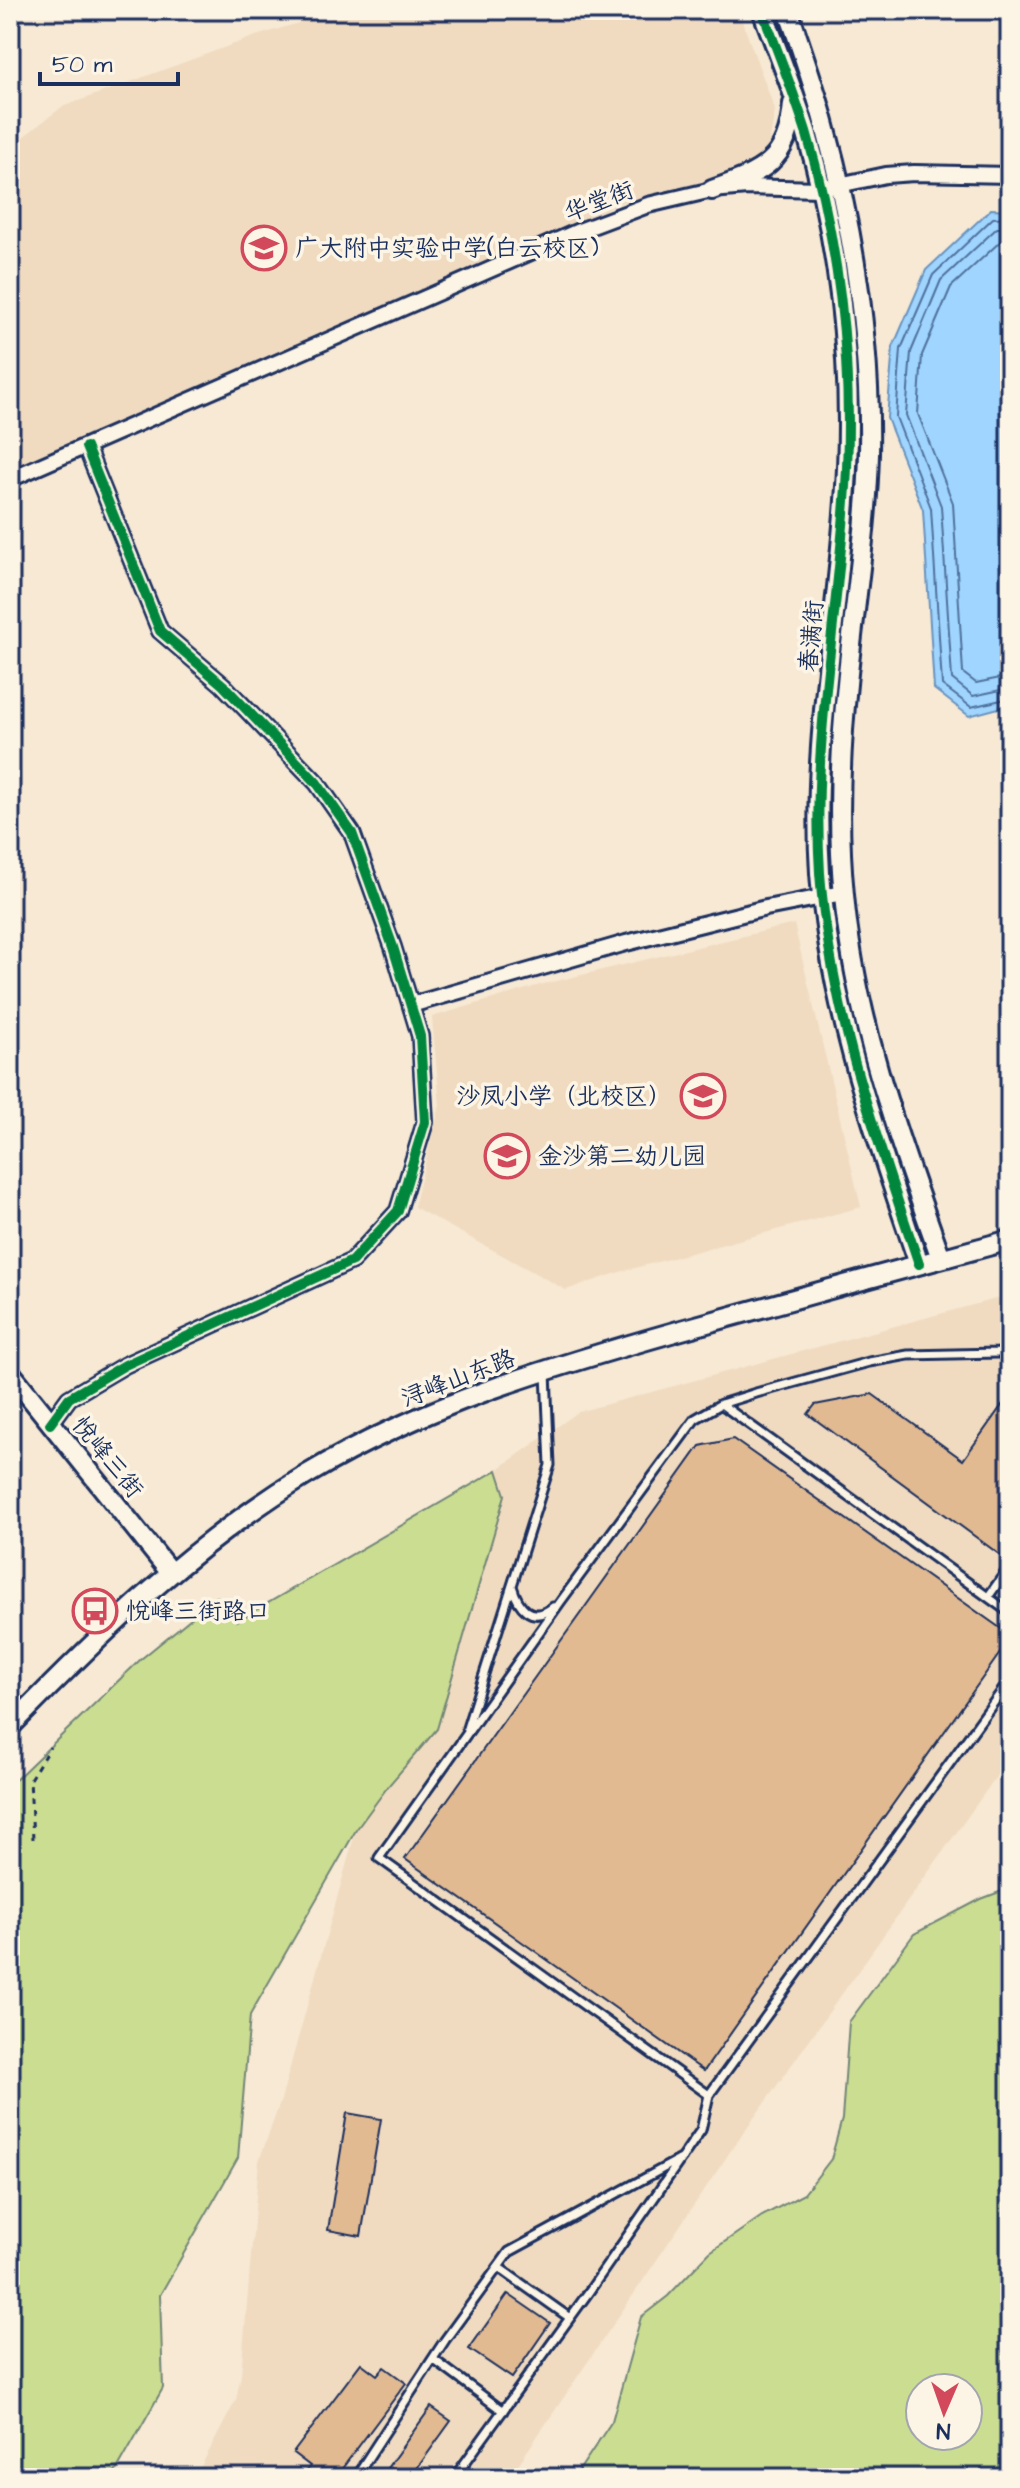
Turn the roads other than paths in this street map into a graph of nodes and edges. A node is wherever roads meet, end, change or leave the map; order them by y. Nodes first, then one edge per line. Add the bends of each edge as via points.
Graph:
1 (762, 10) edge
2 (788, 10) edge
3 (794, 97) junction
4 (1010, 175) edge
5 (840, 184) junction
6 (820, 189) junction
7 (712, 190) junction
8 (86, 447) junction
9 (10, 479) edge
10 (843, 893) junction
11 (823, 896) junction
12 (411, 1005) junction
13 (1010, 1240) edge
14 (941, 1258) junction
15 (919, 1264) junction
16 (1010, 1350) edge
17 (545, 1370) junction
18 (10, 1372) edge
19 (721, 1404) junction
20 (50, 1424) junction
21 (1010, 1566) edge
22 (170, 1572) junction
23 (512, 1586) junction
24 (988, 1597) junction
25 (561, 1601) junction
26 (1010, 1613) edge
27 (1010, 1680) edge
28 (10, 1727) edge
29 (464, 1737) junction
30 (709, 2095) junction
31 (682, 2158) junction
32 (498, 2267) junction
33 (570, 2318) junction
34 (433, 2359) junction
35 (503, 2411) junction
36 (355, 2478) edge
37 (454, 2478) edge

1 - 3 street, 春满街
2 - 5 street, 春满街
3 - 6 street, 春满街
3 - 7 street via 791,127 778,154 748,177
4 - 5 street, 华堂街 via 914,173
5 - 6 street, 华堂街
5 - 10 street, 春满街 via 865,350 869,455 845,709
6 - 7 street, 华堂街
6 - 11 street, 春满街 via 838,286 848,420 820,788
7 - 8 street, 华堂街 via 604,221
8 - 9 street, 华堂街
8 - 12 street via 160,631 223,685 306,772 352,833
10 - 11 street
10 - 14 street, 春满街 via 871,1042
11 - 12 street via 626,943
11 - 15 street, 春满街 via 848,1043
12 - 20 street via 420,1036 425,1122 398,1211 352,1261 125,1365 69,1398
13 - 14 street, 浔峰山东路
14 - 15 street, 浔峰山东路
15 - 17 street, 浔峰山东路
16 - 19 lane via 869,1362
17 - 22 street, 浔峰山东路 via 435,1411 343,1454 249,1513
17 - 23 lane via 550,1465
18 - 20 street, 悦峰三街
19 - 24 lane
19 - 25 lane via 695,1419 677,1440
20 - 22 street, 悦峰三街
21 - 24 lane
22 - 28 street, 浔峰山东路
23 - 25 lane via 517,1603 536,1614
23 - 29 lane
24 - 26 lane
25 - 29 lane
27 - 30 lane
29 - 30 lane via 379,1858
30 - 31 lane via 701,2130
31 - 32 lane via 509,2252
31 - 33 lane
32 - 33 lane
32 - 34 lane
33 - 35 lane
34 - 35 lane
34 - 36 lane
35 - 37 lane

